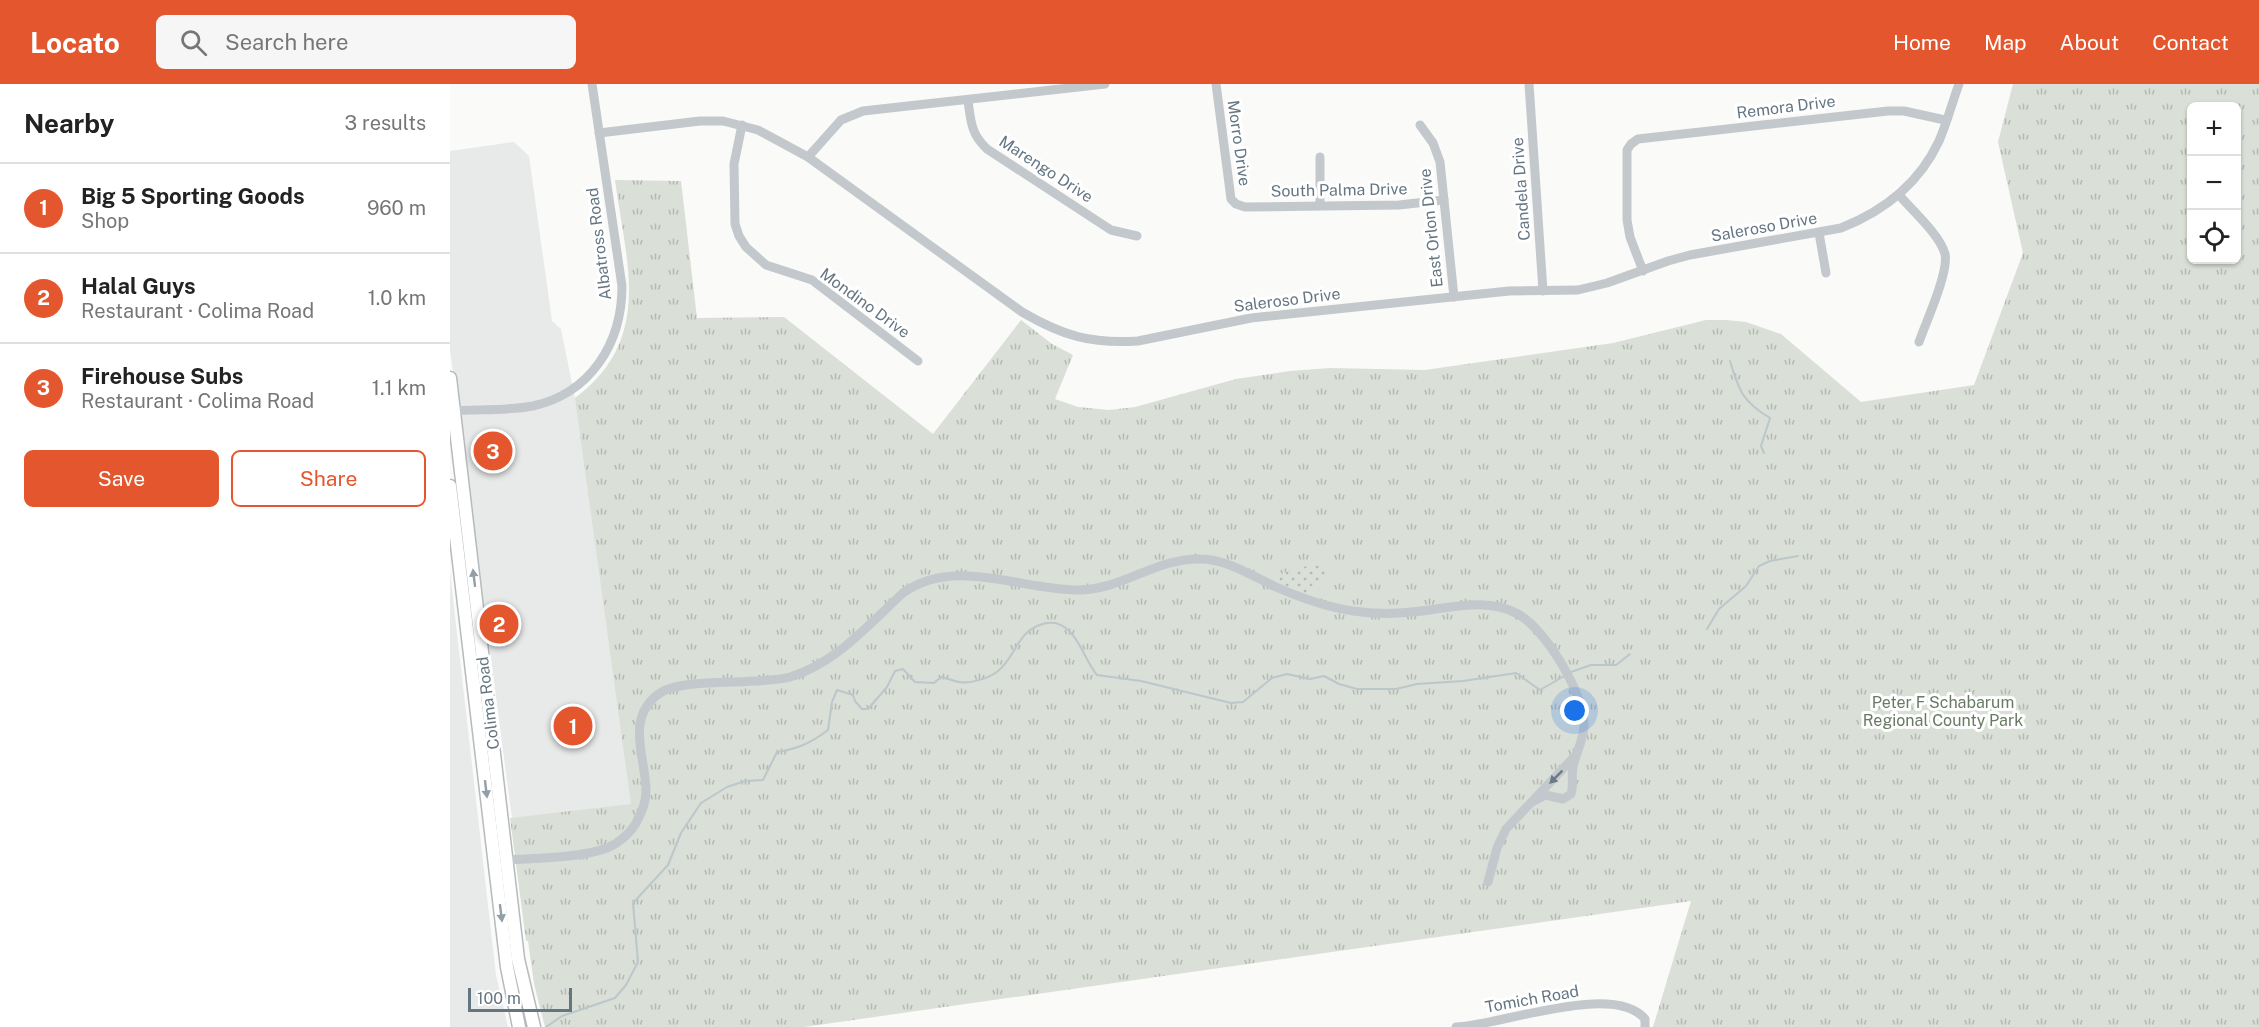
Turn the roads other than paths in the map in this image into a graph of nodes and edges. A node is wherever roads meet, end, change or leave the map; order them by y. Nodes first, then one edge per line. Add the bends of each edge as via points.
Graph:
1 (592, 84) edge
2 (1105, 84) edge
3 (1216, 84) edge
4 (1529, 84) edge
5 (1959, 84) edge
6 (969, 100) junction
7 (1945, 120) junction
8 (742, 125) junction
9 (1420, 125) dead end
10 (599, 133) junction
11 (808, 157) junction
12 (1320, 157) dead end
13 (1899, 195) junction
14 (1444, 200) junction
15 (1236, 204) joint
16 (1320, 205) junction
17 (1819, 233) junction
18 (1137, 236) dead end
19 (1643, 271) junction
20 (1826, 273) dead end
21 (1543, 291) junction
22 (1454, 297) junction
23 (1919, 342) dead end
24 (918, 361) dead end
25 (450, 378) edge
26 (452, 411) edge
27 (450, 486) edge
28 (1578, 753) junction
29 (1534, 801) junction
30 (507, 860) junction
31 (1488, 882) dead end
32 (1645, 1023) edge
33 (519, 1027) edge
34 (534, 1027) edge
35 (1456, 1027) edge
36 (1462, 1027) edge

1 - 10 street, Albatross Road
2 - 6 street
3 - 15 street, Morro Drive via 1231,199
4 - 21 street, Candela Drive
5 - 7 street, Saleroso Drive
6 - 11 street via 853,114 842,120
6 - 18 street, Marengo Drive via 972,127 987,149 1111,230
7 - 13 street, Saleroso Drive via 1923,168
7 - 19 street, Remora Drive via 1888,111 1638,139 1628,150 1627,220
8 - 10 street, Saleroso Drive via 700,122
8 - 11 street, Saleroso Drive
8 - 24 street, Mondino Drive via 734,164 735,224 746,247 766,265 812,280
9 - 14 street, East Orlon Drive via 1440,162
10 - 26 street, Albatross Road via 622,286 620,317 611,344 586,378 561,396 512,408
11 - 22 street, Saleroso Drive via 1022,312 1049,328 1087,340 1138,341 1251,318
12 - 16 street
13 - 17 street, Saleroso Drive via 1863,219
13 - 23 street via 1939,241 1945,254 1946,268
14 - 16 street, South Palma Drive via 1399,205
14 - 22 street, East Orlon Drive
15 - 16 street, South Palma Drive
17 - 19 street, Saleroso Drive via 1690,255
17 - 20 street
19 - 21 street, Saleroso Drive via 1594,287
21 - 22 street, Saleroso Drive
25 - 26 main road, Colima Road
30 -> 26 main road, Colima Road
27 -> 33 main road, Colima Road via 505,954
28 -> 29 street
28 - 29 street via 1569,796 1559,799 1545,795
28 - 30 street via 1584,724 1579,699 1537,629 1502,607 1475,604 1410,613 1354,611 1306,599 1214,560 1172,562 1118,584 1082,590 940,576 907,590 838,652 804,672 772,680 681,686 659,694 639,722 645,795 632,829 616,843 598,850
29 - 31 street via 1503,835
30 - 34 main road, Colima Road via 518,959
32 - 36 street, Tomich Road via 1633,1009 1603,1003
35 - 36 street, Tomich Road

